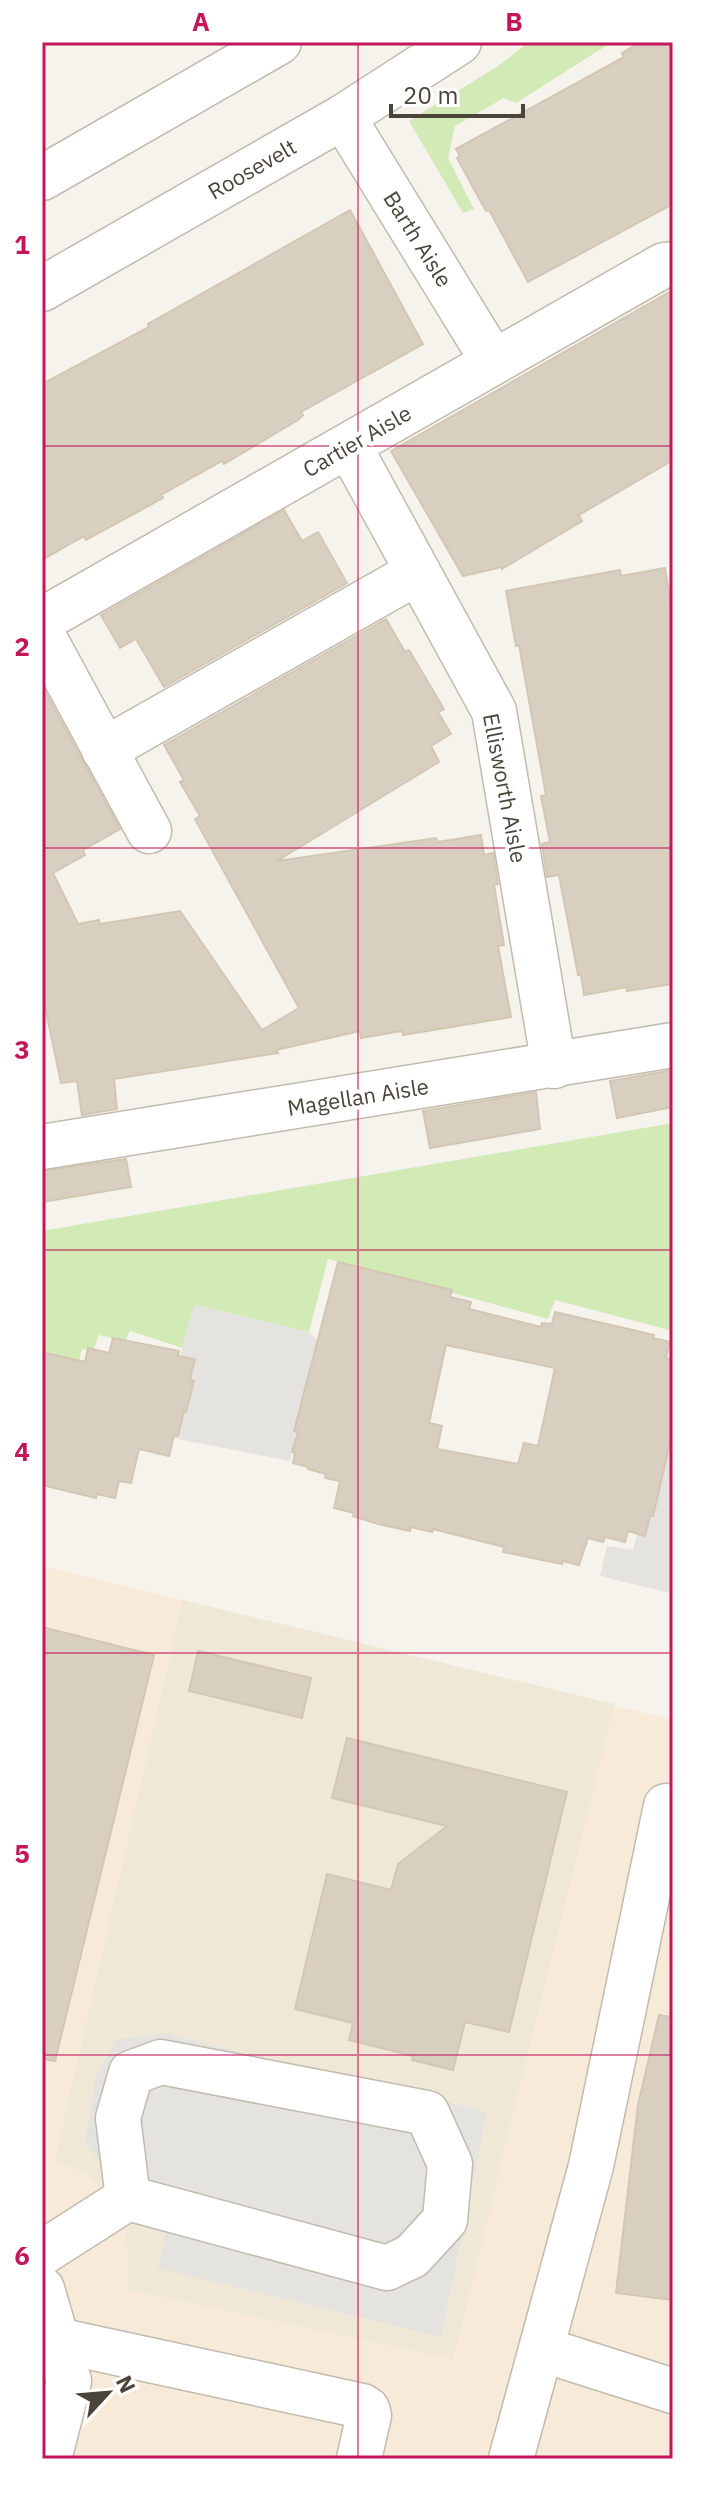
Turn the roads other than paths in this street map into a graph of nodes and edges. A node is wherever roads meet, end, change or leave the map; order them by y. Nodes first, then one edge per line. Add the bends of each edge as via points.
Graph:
1 (279, 42) edge
2 (459, 42) edge
3 (343, 117) junction
4 (42, 178) edge
5 (673, 264) edge
6 (42, 289) edge
7 (493, 361) junction
8 (349, 446) junction
9 (418, 572) junction
10 (42, 620) edge
11 (42, 634) edge
12 (104, 750) junction
13 (149, 831) dead end
14 (673, 1045) edge
15 (554, 1066) junction
16 (42, 1147) edge
17 (673, 1808) edge
18 (128, 2198) junction
19 (42, 2253) edge
20 (42, 2289) edge
21 (57, 2340) junction
22 (541, 2349) junction
23 (673, 2391) edge
24 (49, 2459) edge
25 (359, 2459) edge
26 (511, 2459) edge

1 - 4 street
2 - 3 street, Roosevelt
3 - 6 street, Roosevelt
3 - 7 street, Barth Aisle
5 - 7 street, Cartier Aisle
7 - 8 street, Cartier Aisle
8 - 9 street, Ellisworth Aisle
8 - 10 street, Cartier Aisle
9 - 12 street
9 - 15 street, Ellisworth Aisle via 494,711
11 - 12 street
12 - 13 street
14 - 15 street, Magellan Aisle
15 - 16 street, Magellan Aisle
17 - 22 street via 666,1806 591,2166
18 - 18 street via 387,2268 412,2256 445,2220 450,2164 427,2113 161,2062 131,2073 118,2118
18 - 19 street
20 - 21 street
21 - 24 street via 69,2381
21 - 25 street via 362,2406 369,2415
22 - 23 street
22 - 26 street

